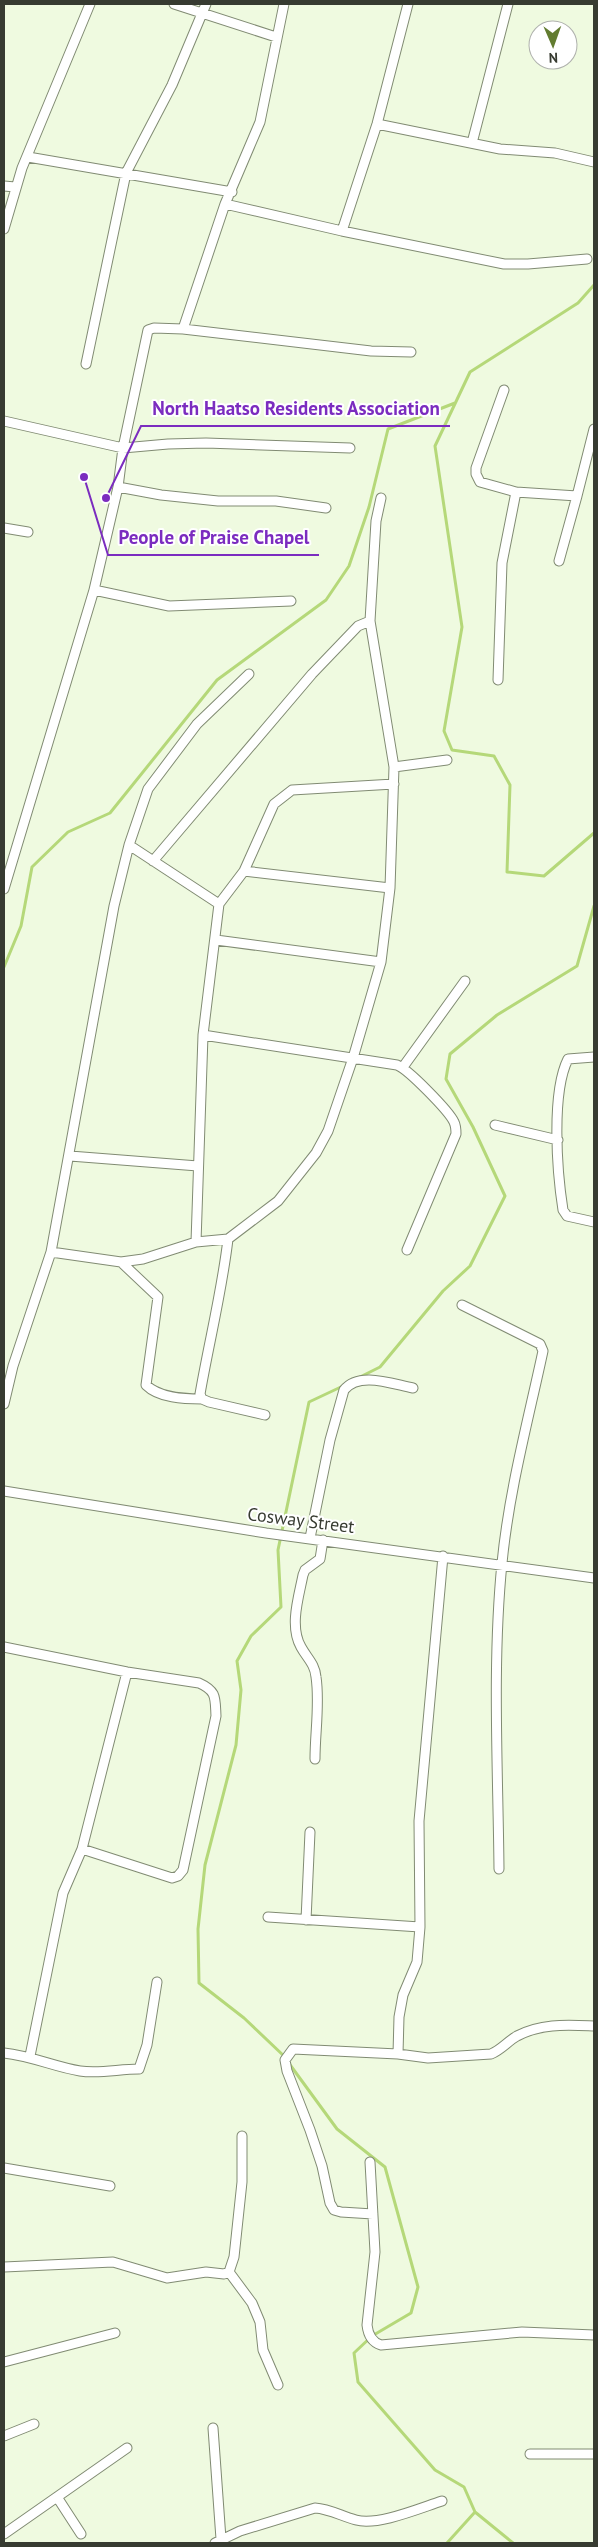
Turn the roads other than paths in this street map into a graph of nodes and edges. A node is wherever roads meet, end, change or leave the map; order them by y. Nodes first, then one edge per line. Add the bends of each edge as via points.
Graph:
1 (90, 4) edge
2 (174, 4) edge
3 (284, 4) edge
4 (408, 4) edge
5 (508, 4) edge
6 (204, 8) edge
7 (276, 37) junction
8 (377, 124) junction
9 (472, 143) junction
10 (28, 157) junction
11 (594, 162) edge
12 (126, 174) junction
13 (4, 186) edge
14 (15, 188) junction
15 (232, 192) junction
16 (225, 204) junction
17 (4, 229) edge
18 (342, 231) junction
19 (587, 259) dead end
20 (183, 329) junction
21 (411, 352) dead end
22 (86, 364) dead end
23 (504, 390) dead end
24 (4, 421) edge
25 (594, 429) edge
26 (123, 448) junction
27 (350, 448) dead end
28 (118, 487) junction
29 (516, 492) junction
30 (577, 496) junction
31 (381, 498) dead end
32 (326, 508) dead end
33 (4, 528) edge
34 (28, 532) dead end
35 (559, 561) dead end
36 (94, 590) junction
37 (291, 601) dead end
38 (370, 621) junction
39 (249, 674) dead end
40 (498, 680) dead end
41 (447, 760) dead end
42 (394, 767) junction
43 (394, 784) junction
44 (129, 845) junction
45 (153, 861) junction
46 (244, 871) junction
47 (390, 888) junction
48 (4, 889) edge
49 (219, 904) junction
50 (216, 940) junction
51 (381, 962) junction
52 (465, 982) dead end
53 (203, 1035) junction
54 (353, 1058) junction
55 (594, 1058) edge
56 (403, 1067) junction
57 (495, 1125) dead end
58 (558, 1140) junction
59 (70, 1156) junction
60 (198, 1166) junction
61 (594, 1222) edge
62 (228, 1239) junction
63 (196, 1242) junction
64 (407, 1250) dead end
65 (51, 1252) junction
66 (122, 1262) junction
67 (462, 1305) dead end
68 (9, 1365) edge
69 (413, 1388) dead end
70 (202, 1399) junction
71 (4, 1404) edge
72 (265, 1415) dead end
73 (4, 1491) edge
74 (307, 1537) junction
75 (323, 1540) junction
76 (443, 1556) junction
77 (502, 1563) junction
78 (594, 1578) edge
79 (4, 1647) edge
80 (127, 1672) junction
81 (315, 1758) dead end
82 (310, 1832) dead end
83 (82, 1849) junction
84 (499, 1869) dead end
85 (268, 1917) dead end
86 (306, 1920) junction
87 (420, 1928) junction
88 (157, 1982) dead end
89 (594, 2026) edge
90 (4, 2053) edge
91 (398, 2054) junction
92 (30, 2056) junction
93 (242, 2136) dead end
94 (370, 2162) dead end
95 (4, 2168) edge
96 (110, 2186) dead end
97 (373, 2214) junction
98 (4, 2267) edge
99 (230, 2272) junction
100 (115, 2333) dead end
101 (594, 2335) edge
102 (4, 2362) edge
103 (278, 2385) dead end
104 (34, 2424) dead end
105 (212, 2428) dead end
106 (4, 2436) edge
107 (128, 2448) dead end
108 (530, 2454) dead end
109 (594, 2454) edge
110 (57, 2497) junction
111 (442, 2501) dead end
112 (4, 2534) edge
113 (81, 2534) dead end
114 (218, 2541) edge

1 - 10 street
2 - 6 street
3 - 7 street
4 - 8 street
5 - 9 street
6 - 7 street
6 - 12 street via 172,86
7 - 15 street via 260,122 242,160
8 - 9 street
8 - 18 street
9 - 11 street via 500,149 555,152
10 - 12 street
10 - 14 street
12 - 15 street
12 - 22 street
13 - 14 street
14 - 17 street
15 - 16 street
16 - 18 street
16 - 20 street
18 - 19 street via 504,264
20 - 21 street via 371,351
20 - 26 street via 148,330
23 - 29 street via 476,474 480,482
24 - 26 street
25 - 30 street
26 - 27 street via 206,443
26 - 28 street
28 - 32 street via 218,501 276,501
28 - 36 street
29 - 30 street
29 - 40 street via 502,562
30 - 35 street
31 - 38 street via 376,521
33 - 34 street
36 - 37 street via 169,606
36 - 48 street
38 - 42 street
38 - 45 street via 358,626 312,674
39 - 44 street via 197,724 148,788
41 - 42 street
42 - 43 street
43 - 46 street via 292,790 274,804
43 - 47 street
44 - 45 street
44 - 59 street via 114,906
45 - 49 street
46 - 47 street
46 - 49 street
47 - 51 street
49 - 50 street
50 - 51 street
50 - 53 street
51 - 54 street
52 - 56 street
53 - 54 street
53 - 60 street
54 - 56 street
54 - 62 street via 328,1131 316,1153 276,1203
55 - 58 street via 568,1059 564,1068 558,1098
56 - 64 street via 452,1118 456,1128
57 - 58 street
58 - 61 street via 563,1210 567,1216
59 - 60 street
59 - 65 street
60 - 63 street
62 - 63 street
62 - 70 street via 223,1283 200,1394
63 - 66 street
65 - 66 street
65 - 68 street
66 - 70 street via 158,1297 146,1385 160,1393
67 - 77 street via 540,1344 543,1351
68 - 71 street
69 - 74 street via 363,1379 344,1390
70 - 72 street
73 - 74 street, Cosway Street
74 - 75 street, Cosway Street
75 - 76 street, Cosway Street
75 - 81 street via 320,1559 303,1575 296,1633 301,1647 312,1661 316,1677
76 - 77 street, Cosway Street
76 - 87 street via 419,1821
77 - 78 street, Cosway Street
77 - 84 street via 497,1644
79 - 80 street
80 - 83 street
80 - 83 street via 199,1683 210,1688 215,1697 216,1716 183,1870 172,1878
82 - 86 street
83 - 92 street via 63,1893
85 - 86 street
86 - 87 street
87 - 91 street via 417,1962 403,1995 399,2017
88 - 92 street via 147,2046 139,2070 79,2071
89 - 91 street via 562,2024 532,2029 491,2054 428,2058
90 - 92 street
91 - 97 street via 294,2048 285,2060 322,2166 330,2203 334,2210 341,2212
93 - 99 street via 242,2182
94 - 97 street
95 - 96 street
97 - 101 street via 375,2252 367,2325 368,2334 375,2344 522,2332
98 - 99 street via 112,2262 167,2278
99 - 103 street via 252,2303 260,2322 263,2350
100 - 102 street
104 - 106 street
105 - 114 street
107 - 110 street
108 - 109 street
110 - 112 street
110 - 113 street
111 - 114 street via 365,2521 326,2508 315,2508

